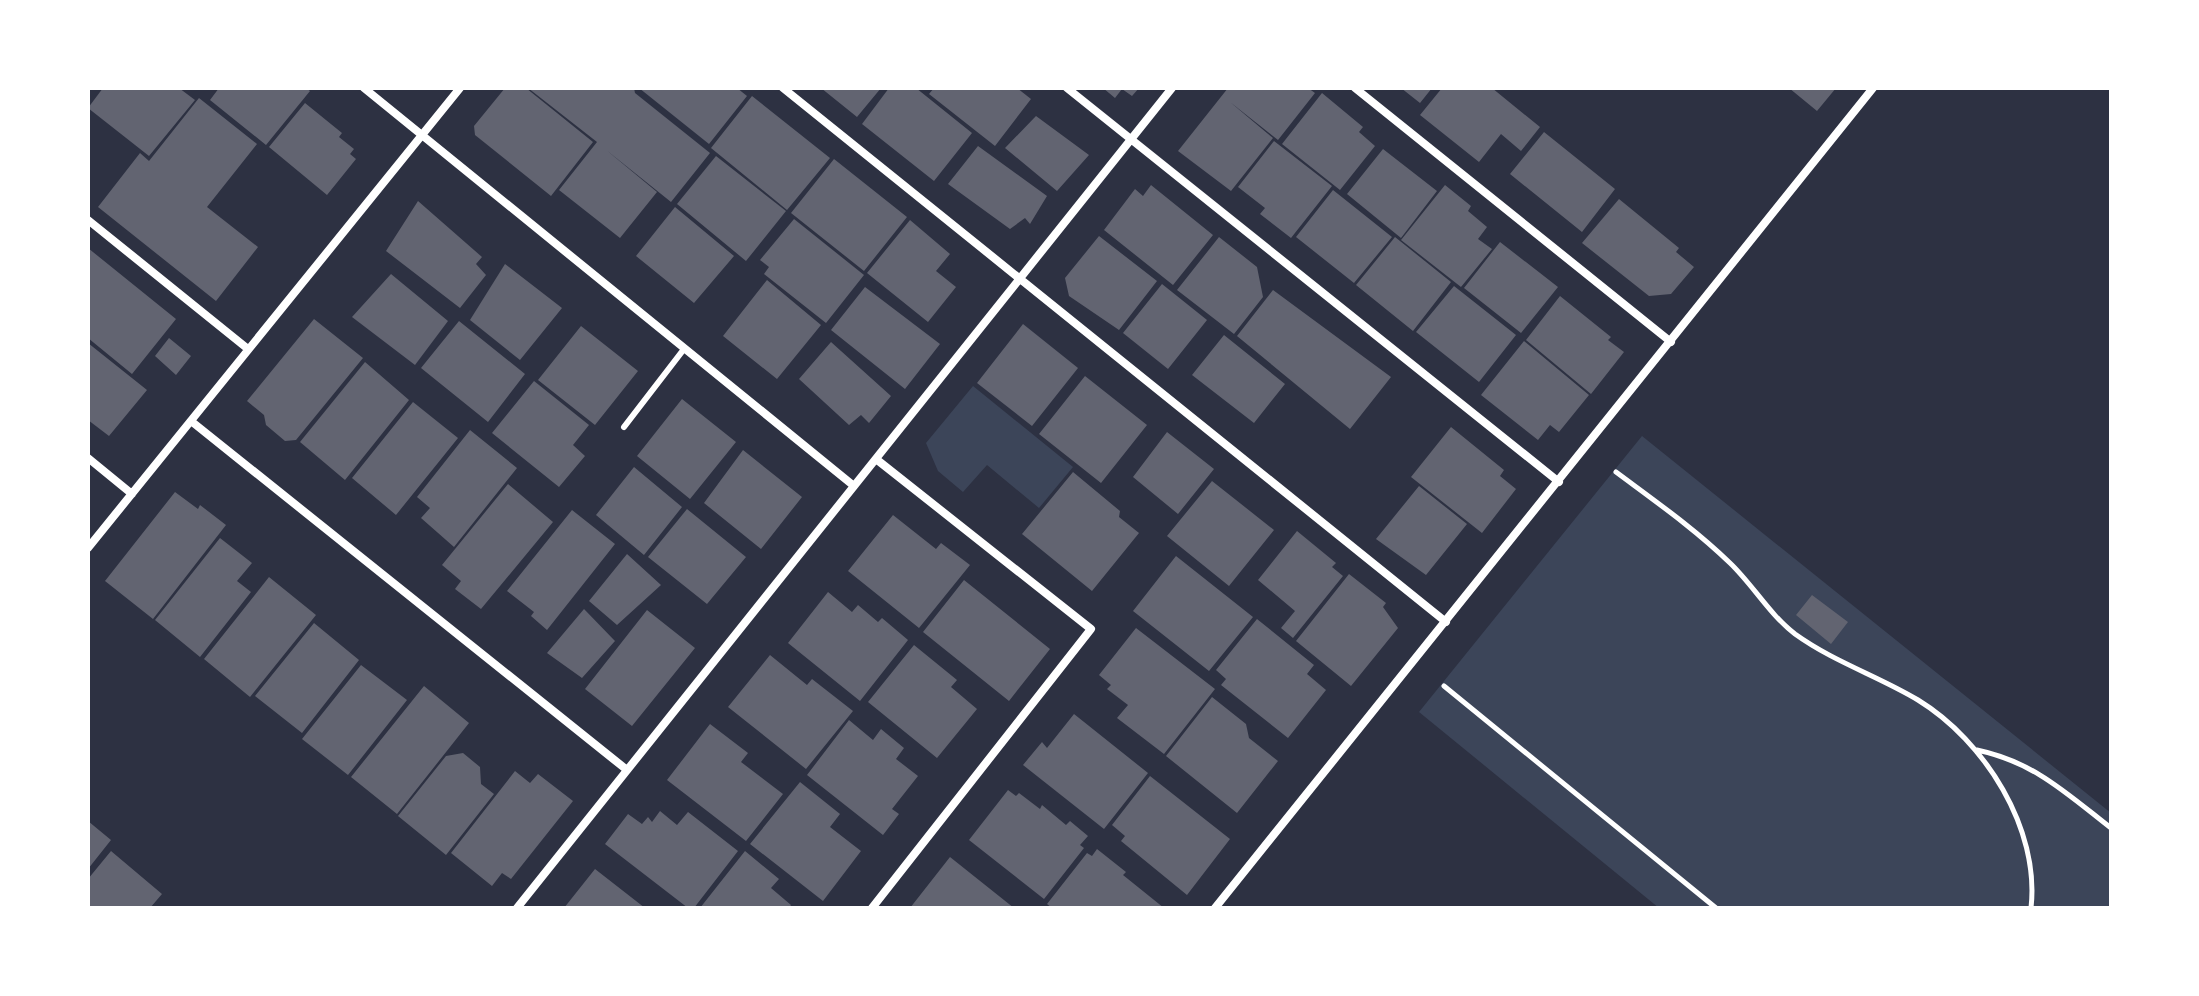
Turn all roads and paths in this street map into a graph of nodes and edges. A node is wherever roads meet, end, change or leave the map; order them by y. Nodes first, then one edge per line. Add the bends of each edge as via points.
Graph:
1 (364, 88) edge
2 (460, 88) edge
3 (783, 88) edge
4 (1067, 88) edge
5 (1172, 88) edge
6 (1355, 88) edge
7 (1873, 88) edge
8 (422, 135) junction
9 (1131, 139) junction
10 (88, 220) edge
11 (1019, 279) junction
12 (1671, 342) junction
13 (248, 349) junction
14 (684, 349) junction
15 (191, 421) junction
16 (624, 427) dead end
17 (1585, 449) junction
18 (88, 458) edge
19 (876, 459) junction
20 (1559, 482) junction
21 (854, 486) junction
22 (132, 494) junction
23 (88, 548) edge
24 (1446, 622) junction
25 (1415, 662) junction
26 (1977, 750) junction
27 (627, 770) junction
28 (2111, 828) edge
29 (517, 908) edge
30 (872, 908) edge
31 (1215, 908) edge
32 (1716, 908) edge
33 (2031, 908) edge

1 - 8 street
2 - 8 street
3 - 11 street
4 - 9 street
5 - 9 street
6 - 12 street
7 - 12 street
8 - 13 street
8 - 14 street
9 - 11 street
9 - 20 street
10 - 13 street
11 - 19 street
11 - 24 street
12 - 17 street
13 - 15 street
14 - 16 lane
14 - 21 street
15 - 22 street
15 - 27 street
17 - 20 street
17 - 26 path via 1731,564 1792,632 1919,701
18 - 22 street
19 - 21 street
19 - 30 street via 1091,629
20 - 24 street
21 - 27 street
22 - 23 street
24 - 25 street
25 - 31 street
25 - 32 path
26 - 28 path via 2012,757
26 - 33 path via 2023,836 2035,879
27 - 29 street

